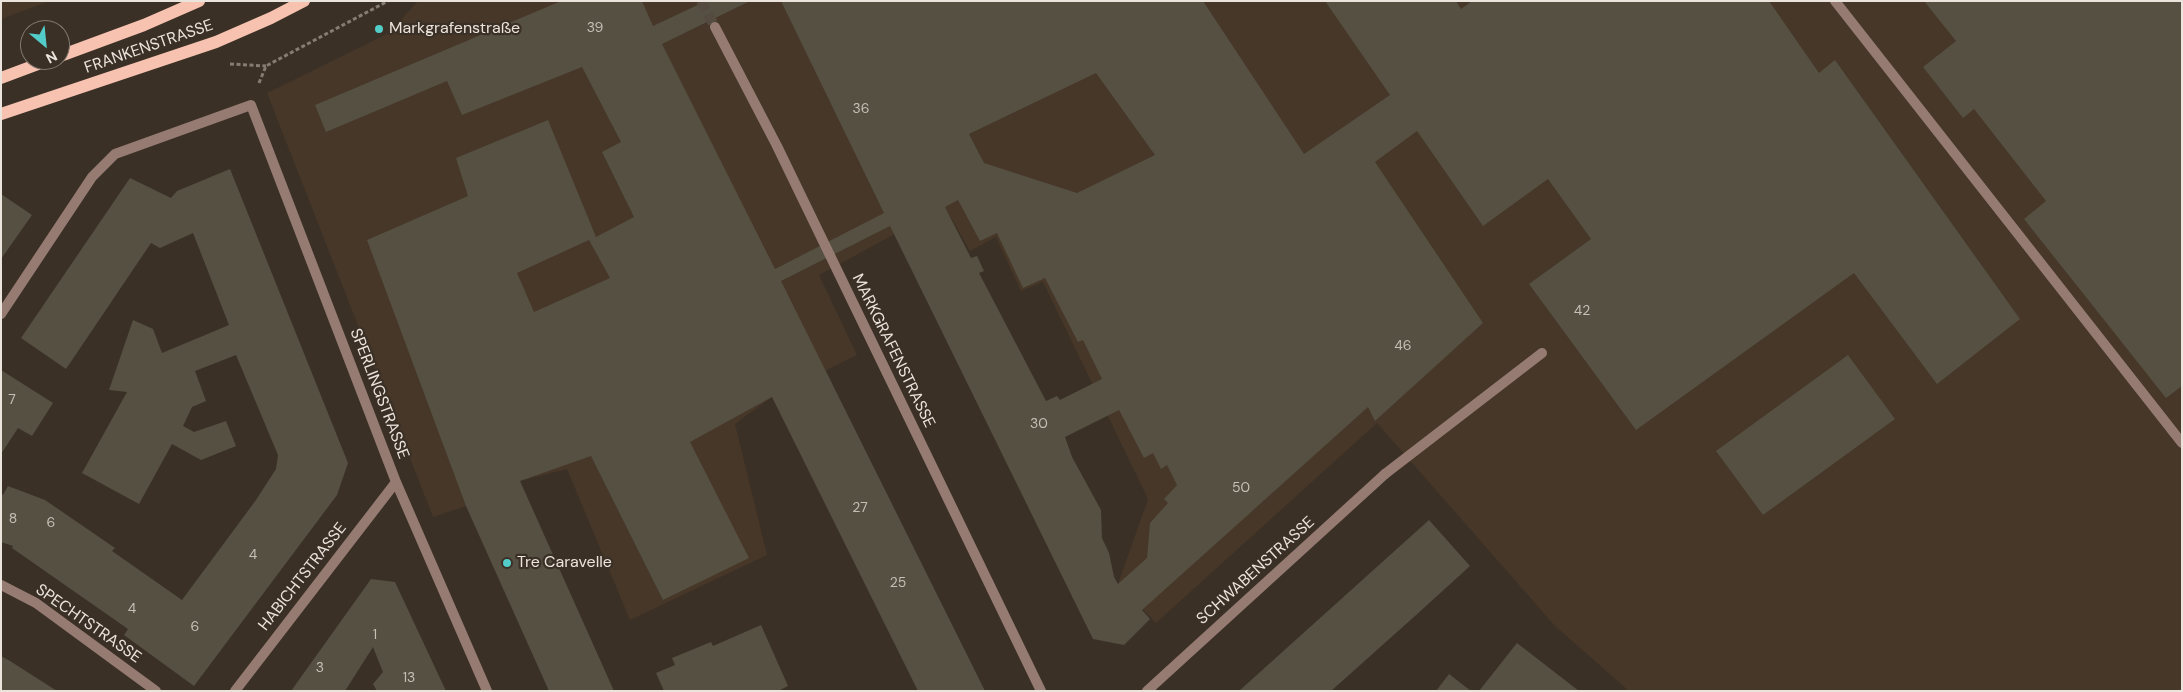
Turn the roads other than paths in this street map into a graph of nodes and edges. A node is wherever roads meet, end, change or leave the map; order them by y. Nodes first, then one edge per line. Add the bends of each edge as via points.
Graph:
1 (199, 1) edge
2 (304, 1) edge
3 (1835, 1) edge
4 (714, 26) tunnel mouth
5 (70, 52) edge
6 (22, 70) edge
7 (1, 78) edge
8 (1, 114) edge
9 (1, 314) edge
10 (1542, 353) dead end
11 (2182, 443) edge
12 (396, 482) junction
13 (1, 585) edge
14 (156, 691) edge
15 (235, 691) edge
16 (487, 691) edge
17 (1041, 691) edge
18 (1147, 691) edge

1 - 5 main road, FRANKENSTRASSE
2 - 8 main road, FRANKENSTRASSE via 216,42
3 - 11 street
4 - 17 street, MARKGRAFENSTRASSE via 781,154
6 - 7 main road
9 - 12 street, SPERLINGSTRASSE via 92,177 115,154 251,105
10 - 18 street, SCHWABENSTRASSE via 1385,474
12 - 15 street, HABICHTSTRASSE
12 - 16 street, SPERLINGSTRASSE
13 - 14 street, SPECHTSTRASSE via 36,603

